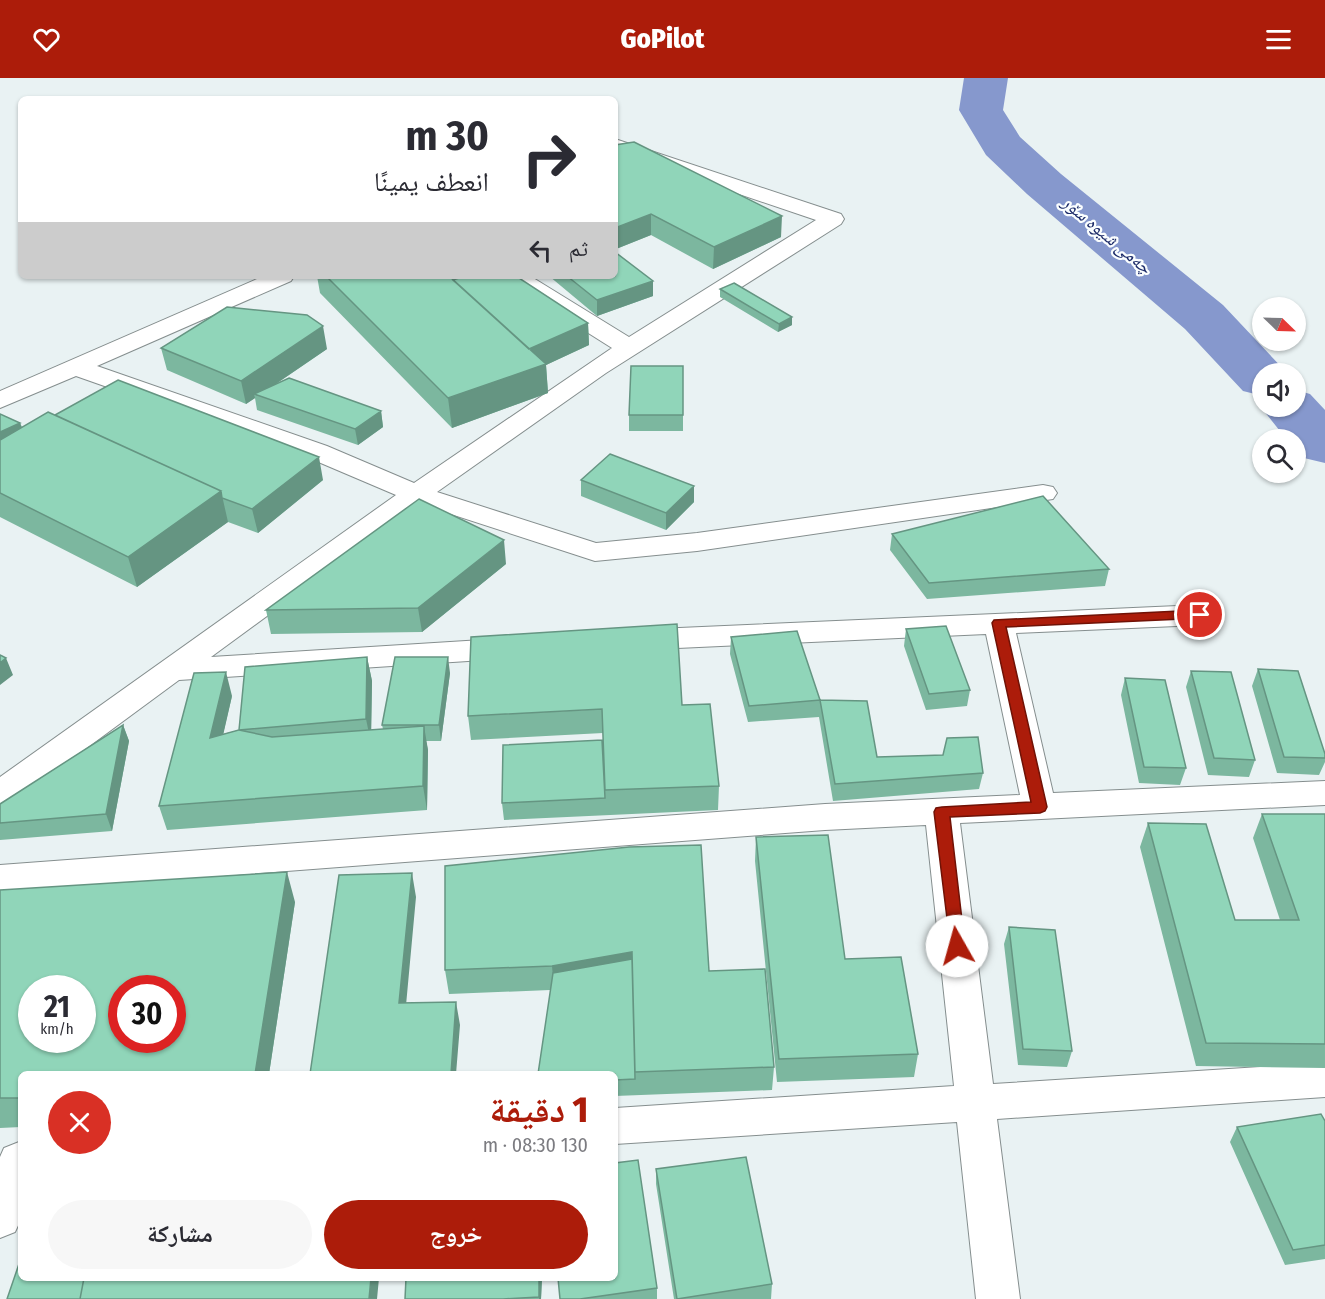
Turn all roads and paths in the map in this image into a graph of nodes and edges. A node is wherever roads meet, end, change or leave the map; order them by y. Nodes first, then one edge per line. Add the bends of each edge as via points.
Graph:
1 (618, 146) edge
2 (275, 279) edge
3 (519, 279) edge
4 (629, 348) junction
5 (75, 367) junction
6 (0, 400) edge
7 (1044, 493) dead end
8 (416, 494) junction
9 (1200, 615) dead end
10 (999, 623) junction
11 (612, 642) edge
12 (540, 646) edge
13 (172, 670) junction
14 (4, 786) edge
15 (1325, 793) edge
16 (1040, 807) junction
17 (942, 812) junction
18 (0, 879) edge
19 (1325, 1080) edge
20 (975, 1103) junction
21 (618, 1126) edge
22 (13, 1161) edge
23 (0, 1218) edge
24 (998, 1299) edge

1 - 4 street via 833,219
2 - 5 street
3 - 4 street
4 - 8 street
5 - 6 street
5 - 8 street via 318,452
7 - 8 street via 697,542 595,552
8 - 13 street
9 - 10 street
10 - 11 street
10 - 16 street
12 - 13 street
13 - 14 street
15 - 16 street
16 - 17 street
17 - 18 street via 825,817
17 - 20 street
19 - 20 street
20 - 21 street
20 - 24 street
22 - 23 street

